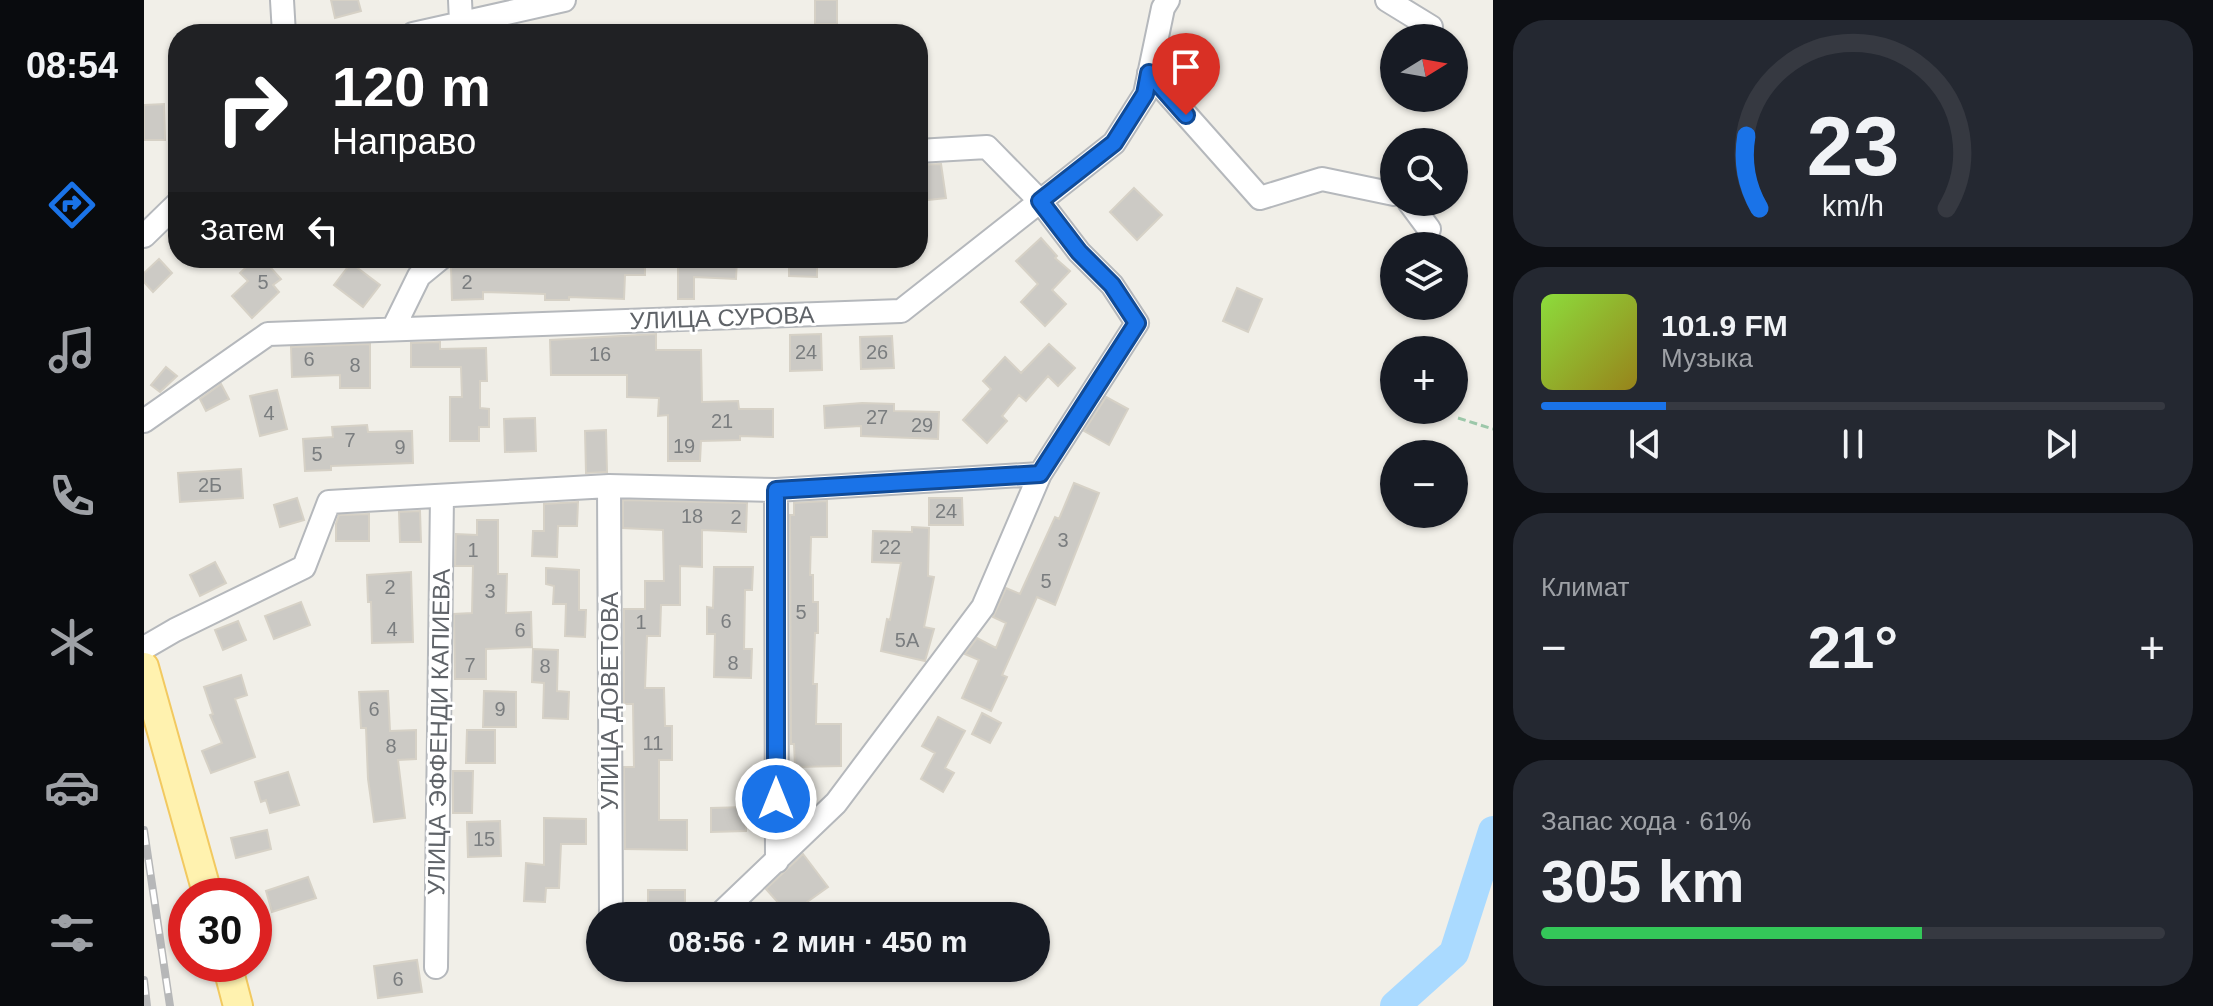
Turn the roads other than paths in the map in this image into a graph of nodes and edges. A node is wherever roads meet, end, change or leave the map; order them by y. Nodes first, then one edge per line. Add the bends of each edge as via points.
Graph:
1 (282, 0) edge
2 (564, 0) edge
3 (1168, 0) edge
4 (1387, 0) edge
5 (461, 11) edge
6 (283, 24) edge
7 (434, 24) edge
8 (1426, 24) edge
9 (1149, 73) junction
10 (928, 150) edge
11 (1380, 191) edge
12 (1040, 201) junction
13 (168, 213) edge
14 (1419, 216) edge
15 (1429, 229) dead end
16 (144, 236) edge
17 (429, 268) edge
18 (393, 329) junction
19 (144, 421) edge
20 (1040, 474) junction
21 (609, 486) junction
22 (776, 490) junction
23 (442, 496) junction
24 (144, 648) edge
25 (144, 667) edge
26 (777, 861) junction
27 (203, 878) edge
28 (611, 902) edge
29 (733, 902) edge
30 (436, 967) dead end

1 - 6 street
2 - 5 street
3 - 9 street, УЛИЦА СУРОВА
4 - 8 street
5 - 7 street
9 - 11 street via 1260,198 1322,179
9 - 12 street, УЛИЦА СУРОВА via 1145,94 1114,143
10 - 12 street via 987,147
12 - 18 street, УЛИЦА СУРОВА via 901,311
12 - 20 street via 1112,285 1137,323
13 - 16 street
14 - 15 street
17 - 18 street via 419,276
18 - 19 street, УЛИЦА СУРОВА via 268,334
20 - 22 street
20 - 26 street via 983,607 836,803
21 - 22 street
21 - 23 street
21 - 28 street, УЛИЦА ДОВЕТОВА
22 - 26 street
23 - 24 street via 329,502 304,567
23 - 30 street, УЛИЦА ЭФФЕНДИ КАПИЕВА
25 - 27 main road
26 - 29 street

